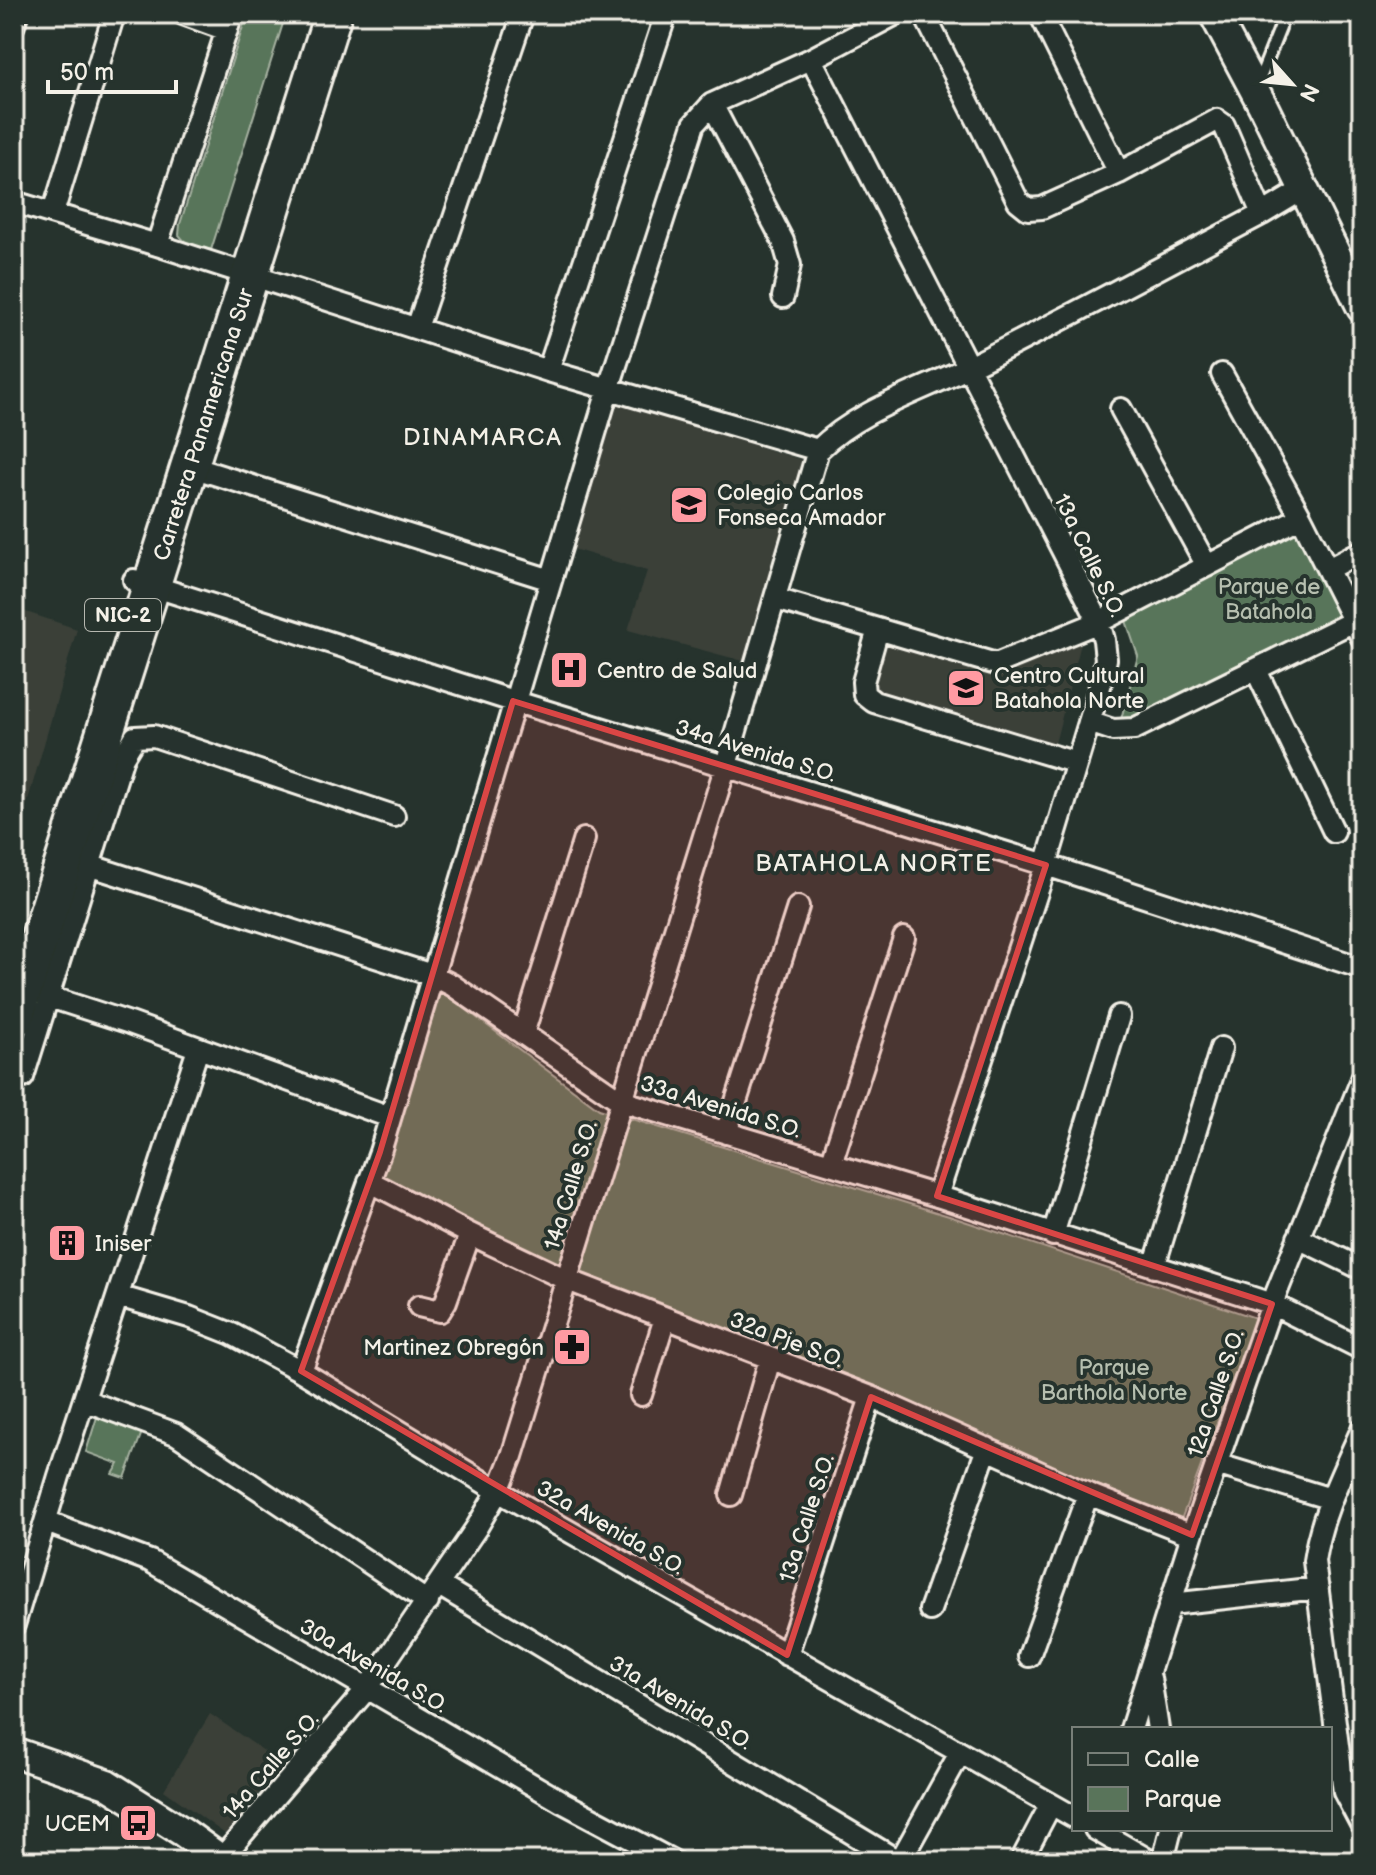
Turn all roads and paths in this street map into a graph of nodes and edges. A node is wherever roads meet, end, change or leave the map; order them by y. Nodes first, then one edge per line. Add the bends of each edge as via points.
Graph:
1 (17, 14) edge
2 (114, 14) edge
3 (183, 14) edge
4 (313, 14) edge
5 (333, 14) edge
6 (523, 14) edge
7 (666, 14) edge
8 (896, 14) edge
9 (924, 14) edge
10 (1040, 14) edge
11 (1214, 14) edge
12 (1282, 14) edge
13 (230, 22) edge
14 (14, 25) edge
15 (811, 59) junction
16 (1255, 90) junction
17 (712, 104) junction
18 (1119, 173) junction
19 (1302, 190) junction
20 (14, 202) edge
21 (53, 213) junction
22 (1262, 214) junction
23 (157, 245) junction
24 (242, 273) junction
25 (783, 297) dead end
26 (1362, 308) edge
27 (417, 328) junction
28 (969, 367) junction
29 (548, 371) junction
30 (1222, 374) dead end
31 (609, 387) junction
32 (1121, 409) dead end
33 (818, 450) junction
34 (189, 466) junction
35 (1301, 517) junction
36 (1362, 551) edge
37 (1207, 566) junction
38 (1328, 569) junction
39 (551, 580) junction
40 (143, 582) junction
41 (776, 599) junction
42 (1099, 622) junction
43 (878, 629) junction
44 (1358, 630) edge
45 (1256, 670) junction
46 (513, 701) junction
47 (1089, 722) junction
48 (1077, 763) junction
49 (726, 765) junction
50 (394, 816) dead end
51 (1334, 832) dead end
52 (584, 839) dead end
53 (88, 865) junction
54 (1046, 865) junction
55 (798, 907) dead end
56 (904, 938) dead end
57 (1362, 968) edge
58 (432, 975) junction
59 (23, 990) edge
60 (1119, 1016) dead end
61 (523, 1034) junction
62 (1221, 1048) dead end
63 (198, 1049) junction
64 (23, 1077) dead end
65 (1362, 1079) edge
66 (621, 1101) junction
67 (390, 1117) junction
68 (726, 1133) junction
69 (831, 1164) junction
70 (369, 1181) junction
71 (937, 1196) junction
72 (470, 1234) junction
73 (1053, 1235) junction
74 (1298, 1238) junction
75 (1154, 1267) junction
76 (1362, 1269) edge
77 (565, 1279) junction
78 (118, 1296) junction
79 (1272, 1304) junction
80 (419, 1306) dead end
81 (665, 1318) junction
82 (1362, 1349) edge
83 (770, 1359) junction
84 (301, 1371) junction
85 (641, 1395) dead end
86 (871, 1397) junction
87 (84, 1400) junction
88 (1362, 1429) edge
89 (987, 1448) junction
90 (1216, 1464) junction
91 (498, 1491) junction
92 (1088, 1494) junction
93 (731, 1495) dead end
94 (1331, 1499) junction
95 (46, 1522) junction
96 (1192, 1535) junction
97 (1318, 1588) junction
98 (434, 1594) junction
99 (1171, 1604) junction
100 (930, 1610) dead end
101 (14, 1625) edge
102 (787, 1655) junction
103 (1029, 1656) dead end
104 (1150, 1674) junction
105 (366, 1690) junction
106 (1132, 1727) edge
107 (1158, 1727) edge
108 (14, 1752) edge
109 (960, 1753) junction
110 (1051, 1804) junction
111 (1072, 1816) edge
112 (1362, 1826) edge
113 (1100, 1831) edge
114 (1170, 1831) edge
115 (222, 1860) edge
116 (673, 1861) edge
117 (899, 1861) edge
118 (1021, 1861) edge
119 (1150, 1861) edge
120 (1163, 1861) edge

1 - 14 street
2 - 21 street
3 - 13 street
4 - 24 highway, Carretera Panamericana Sur / NIC-2
5 - 24 highway, Carretera Panamericana Sur / NIC-2
6 - 27 street
7 - 29 street
8 - 15 street
9 - 18 street via 1018,201 1028,209 1042,208
10 - 18 street
11 - 16 main road
12 - 16 lane
13 - 23 street
15 - 17 street
15 - 28 street, 13a Calle S.O.
16 - 19 main road
17 - 25 street via 783,241 790,265
17 - 31 street via 694,124
18 - 22 street via 1217,120 1224,125
19 - 22 street
19 - 26 main road
20 - 21 street
21 - 23 street
22 - 28 street
23 - 24 street
24 - 27 street
24 - 34 highway, Carretera Panamericana Sur / NIC-2
24 - 40 highway, Carretera Panamericana Sur / NIC-2
27 - 29 street
28 - 33 street via 857,419
28 - 42 street, 13a Calle S.O.
29 - 31 street
30 - 35 street
31 - 33 street
31 - 39 street
32 - 37 street
33 - 41 street, 14a Calle S.O.
34 - 39 street
34 - 40 highway, Carretera Panamericana Sur / NIC-2
35 - 37 street
35 - 38 street
36 - 38 street
37 - 42 street
38 - 44 street
39 - 46 street
40 - 46 street, 34a Avenida S.O.
40 - 59 highway, Carretera Panamericana Sur / NIC-2
41 - 43 street
41 - 49 street, 14a Calle S.O.
42 - 43 street via 996,664
42 - 47 street, 13a Calle S.O. via 1106,659
43 - 48 street via 863,682 864,694 874,702
44 - 45 street
45 - 47 street via 1134,729 1113,730
45 - 51 street
46 - 49 street, 34a Avenida S.O.
46 - 58 street
47 - 48 street, 13a Calle S.O.
48 - 54 street, 13a Calle S.O.
49 - 54 street, 34a Avenida S.O.
49 - 66 street, 14a Calle S.O.
50 - 53 street via 154,736 135,737 123,757
52 - 61 street
53 - 58 street, 33a Avenida S.O.
53 - 59 street
54 - 57 street, 34a Avenida S.O.
54 - 71 street, 13a Calle S.O.
55 - 68 street
56 - 69 street
58 - 61 street, 33a Avenida S.O.
58 - 67 street
59 - 63 street
59 - 64 street
60 - 73 street
61 - 66 street, 33a Avenida S.O.
62 - 75 street
63 - 67 street
63 - 78 street
65 - 74 street, 12a Calle S.O.
66 - 68 street, 33a Avenida S.O.
66 - 77 street, 14a Calle S.O.
67 - 70 street
68 - 69 street, 33a Avenida S.O.
69 - 71 street, 33a Avenida S.O.
70 - 72 street, 32a Pje S.O.
70 - 84 street
71 - 73 street, 33a Avenida S.O.
72 - 77 street, 32a Pje S.O.
72 - 80 street via 440,1311
73 - 75 street, 33a Avenida S.O.
74 - 76 street
74 - 79 street, 12a Calle S.O.
75 - 79 street, 33a Avenida S.O.
77 - 81 street, 32a Pje S.O.
77 - 91 street, 14a Calle S.O.
78 - 84 street, 32a Avenida S.O. via 232,1334
78 - 87 street
79 - 82 street, 33a Avenida S.O.
79 - 90 street, 12a Calle S.O.
81 - 83 street, 32a Pje S.O.
81 - 85 street
83 - 86 street, 32a Pje S.O.
83 - 93 street
84 - 91 street, 32a Avenida S.O.
86 - 89 street, 32a Pje S.O.
86 - 102 street, 13a Calle S.O.
87 - 95 street
87 - 98 street, 31a Avenida S.O. via 176,1434
88 - 94 street
89 - 92 street, 32a Pje S.O.
89 - 100 street
90 - 94 street
90 - 96 street, 12a Calle S.O.
91 - 98 street, 14a Calle S.O.
91 - 102 street, 32a Avenida S.O.
92 - 96 street, 32a Pje S.O.
92 - 103 street
94 - 97 street via 1317,1537
95 - 101 street
95 - 105 street, 30a Avenida S.O. via 150,1561
96 - 99 street, 12a Calle S.O.
97 - 99 street
97 - 112 street via 1344,1792
98 - 105 street, 14a Calle S.O.
98 - 117 street, 31a Avenida S.O.
99 - 104 street, 12a Calle S.O.
102 - 109 street, 32a Avenida S.O.
104 - 106 street, 12a Calle S.O.
104 - 107 street
105 - 115 street, 14a Calle S.O.
105 - 116 street, 30a Avenida S.O.
108 - 115 main road via 107,1784
109 - 110 street, 32a Avenida S.O.
109 - 117 street
110 - 111 street, 32a Avenida S.O.
110 - 118 street
113 - 119 street
114 - 120 street

